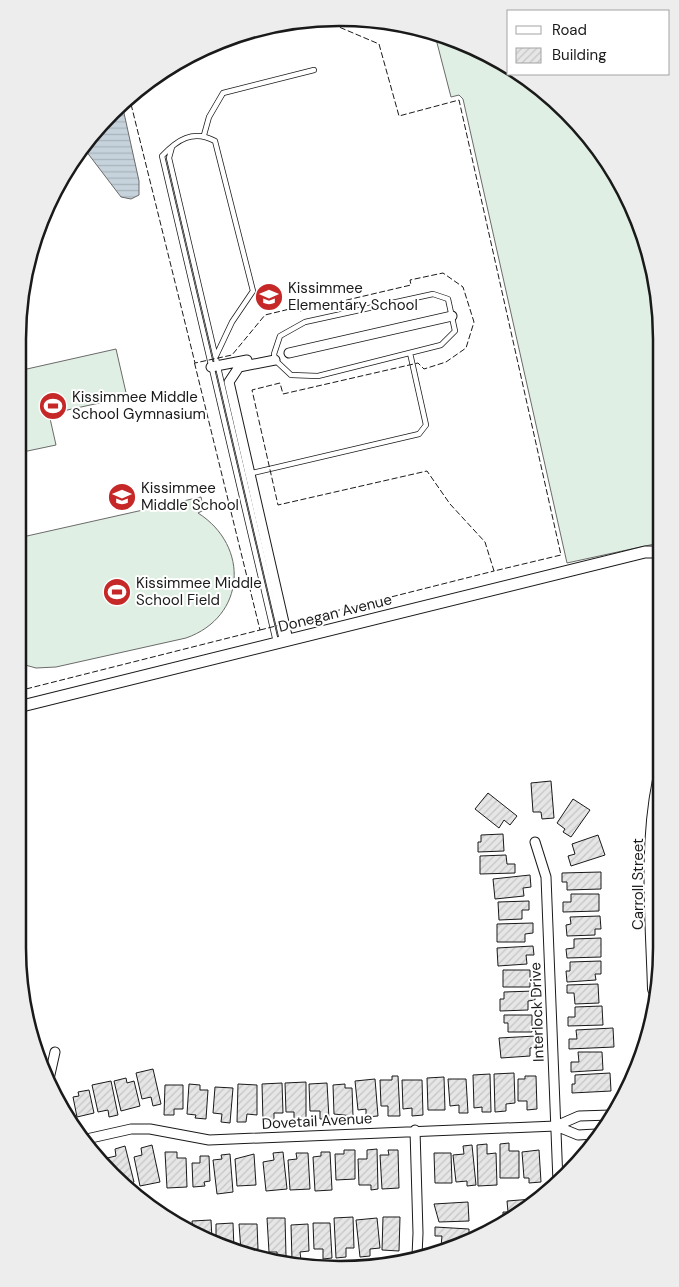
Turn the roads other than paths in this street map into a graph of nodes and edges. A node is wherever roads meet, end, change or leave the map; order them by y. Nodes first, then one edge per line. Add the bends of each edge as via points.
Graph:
1 (314, 70) dead end
2 (204, 135) junction
3 (174, 143) junction
4 (452, 316) junction
5 (289, 353) dead end
6 (410, 353) junction
7 (216, 356) junction
8 (274, 357) junction
9 (215, 367) junction
10 (246, 474) junction
11 (237, 476) junction
12 (653, 552) edge
13 (282, 642) junction
14 (26, 705) edge
15 (535, 842) dead end
16 (653, 848) edge
17 (653, 906) edge
18 (55, 1052) dead end
19 (52, 1070) edge
20 (604, 1115) edge
21 (556, 1126) junction
22 (415, 1130) junction
23 (591, 1134) edge
24 (91, 1138) edge
25 (558, 1172) edge
26 (416, 1251) edge

1 - 2 lane via 223,93 209,117
2 - 3 lane
2 - 7 lane via 215,141 253,291 232,322
3 - 7 lane via 169,158
3 - 9 lane via 162,156
4 - 5 street
4 - 6 lane via 455,331 441,346
4 - 8 lane via 448,299 433,294 304,322 280,336
6 - 8 lane via 318,376 290,375
6 - 10 lane via 426,425 419,434
7 - 9 lane
8 - 9 street
8 - 10 street via 239,367 229,382
9 - 10 lane
9 - 11 lane
10 - 11 lane
10 - 13 street
11 - 13 lane
12 - 13 street, Donegan Avenue
13 - 14 street, Donegan Avenue
15 - 21 street, Interlock Drive via 546,877
16 - 17 main road, Carroll Street
18 - 19 street
20 - 21 street, Dovetail Avenue via 579,1116
21 - 22 street, Dovetail Avenue
21 - 23 street, Dovetail Avenue via 578,1135
21 - 25 street, Interlock Drive
22 - 24 street, Dovetail Avenue via 209,1140 150,1129 132,1129
22 - 26 street

